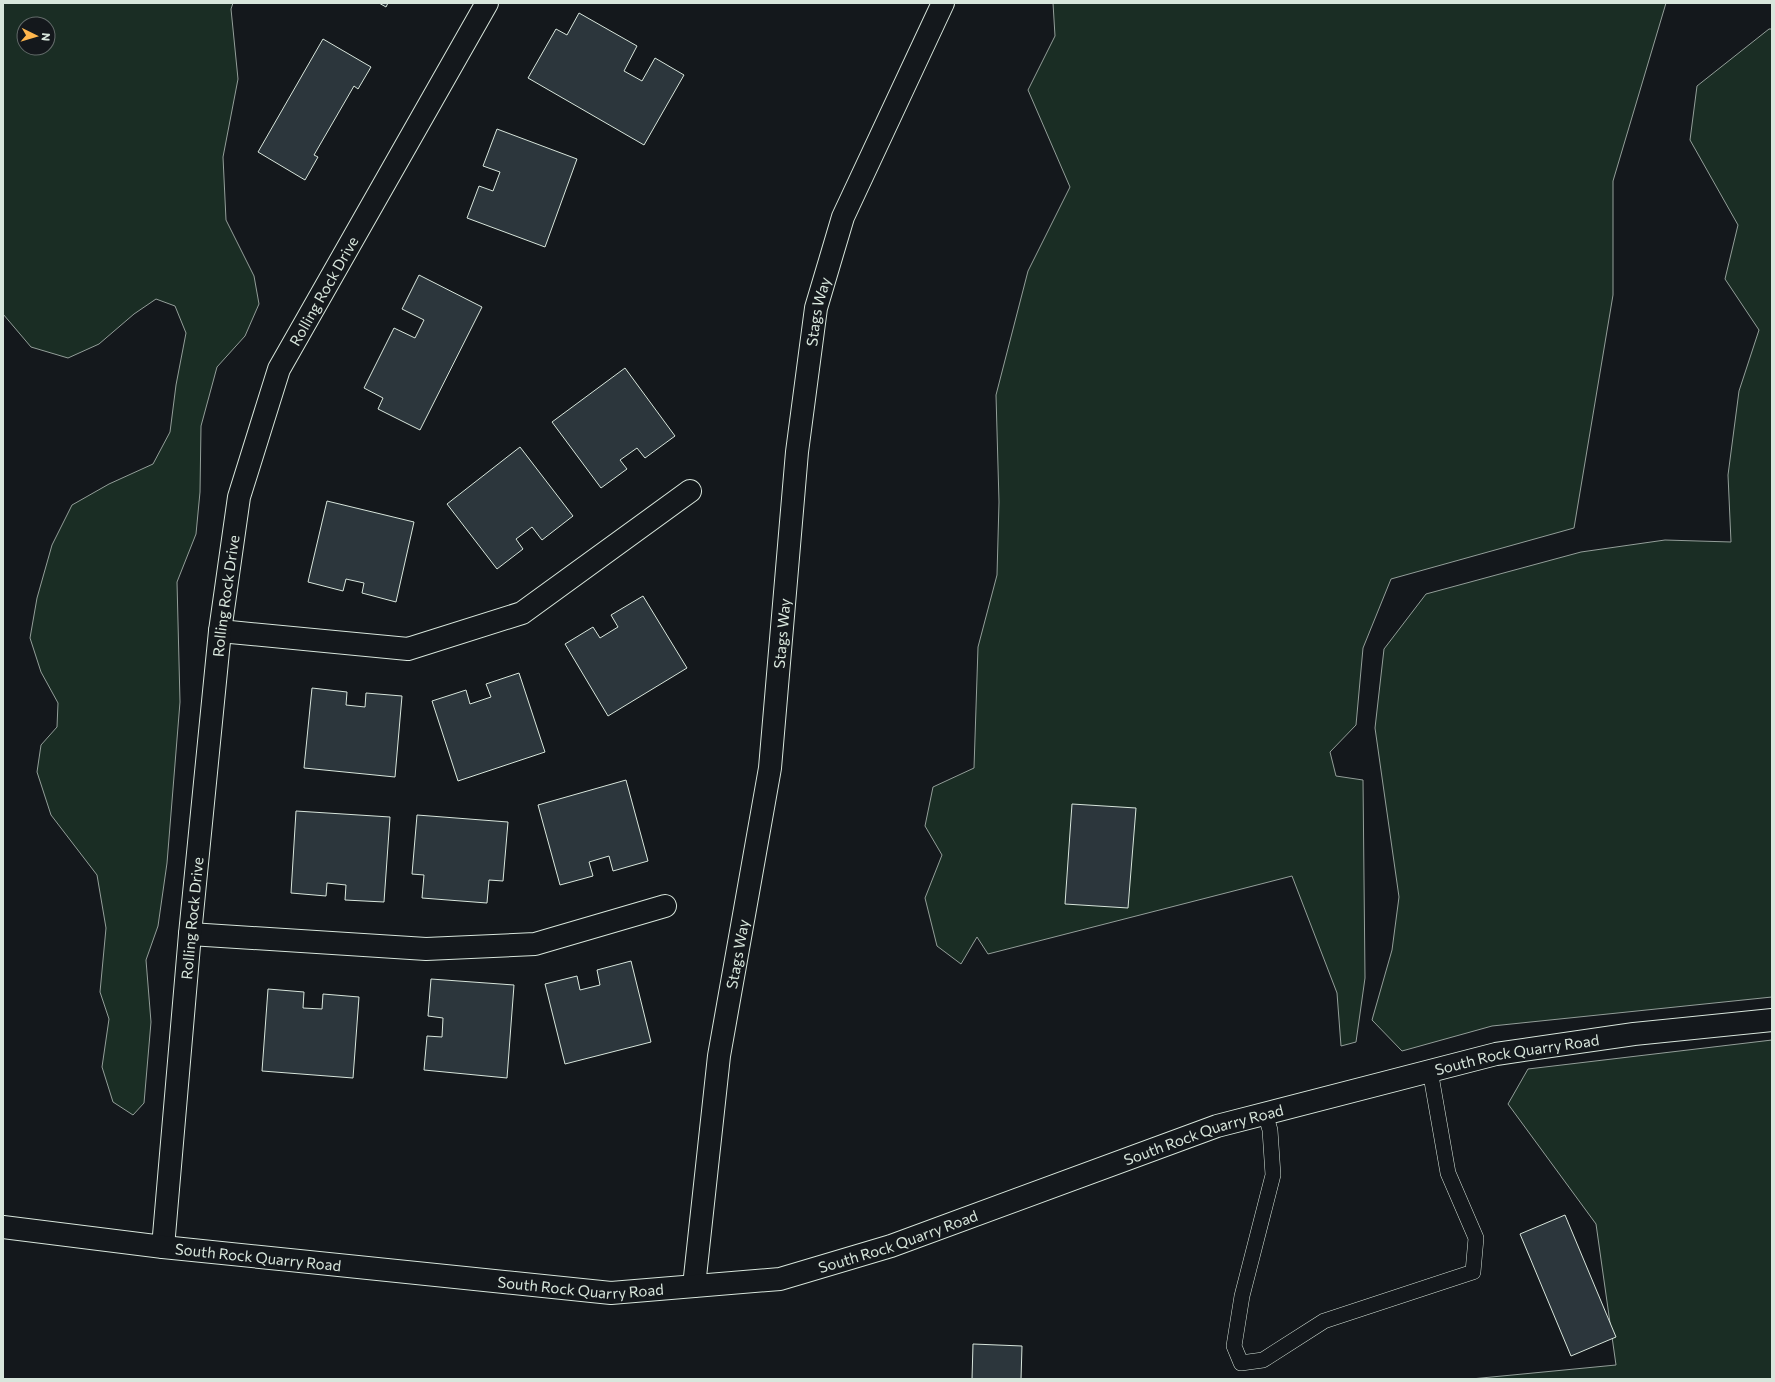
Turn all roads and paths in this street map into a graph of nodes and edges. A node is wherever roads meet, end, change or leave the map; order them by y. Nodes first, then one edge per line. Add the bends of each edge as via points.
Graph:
1 (487, 3) edge
2 (943, 3) edge
3 (690, 491) dead end
4 (220, 631) junction
5 (665, 906) dead end
6 (190, 934) junction
7 (1772, 1020) edge
8 (1430, 1070) junction
9 (1265, 1113) junction
10 (3, 1227) edge
11 (163, 1247) junction
12 (694, 1286) junction

1 - 4 street, Rolling Rock Drive via 279,369 239,497
2 - 12 street, Stags Way via 843,217 816,308 797,452 770,768 719,1056
3 - 4 street via 522,613 408,650
4 - 6 street, Rolling Rock Drive
5 - 6 street via 535,944 426,950
6 - 11 street, Rolling Rock Drive
7 - 8 street, South Rock Quarry Road via 1634,1034 1496,1054
8 - 9 street, South Rock Quarry Road
8 - 9 lane via 1448,1173 1476,1238 1472,1272 1324,1321 1263,1360 1241,1363 1234,1346 1242,1296 1273,1175 1270,1130
9 - 12 street, South Rock Quarry Road via 1217,1126 891,1246 780,1279
10 - 11 street, South Rock Quarry Road
11 - 12 street, South Rock Quarry Road via 611,1293

